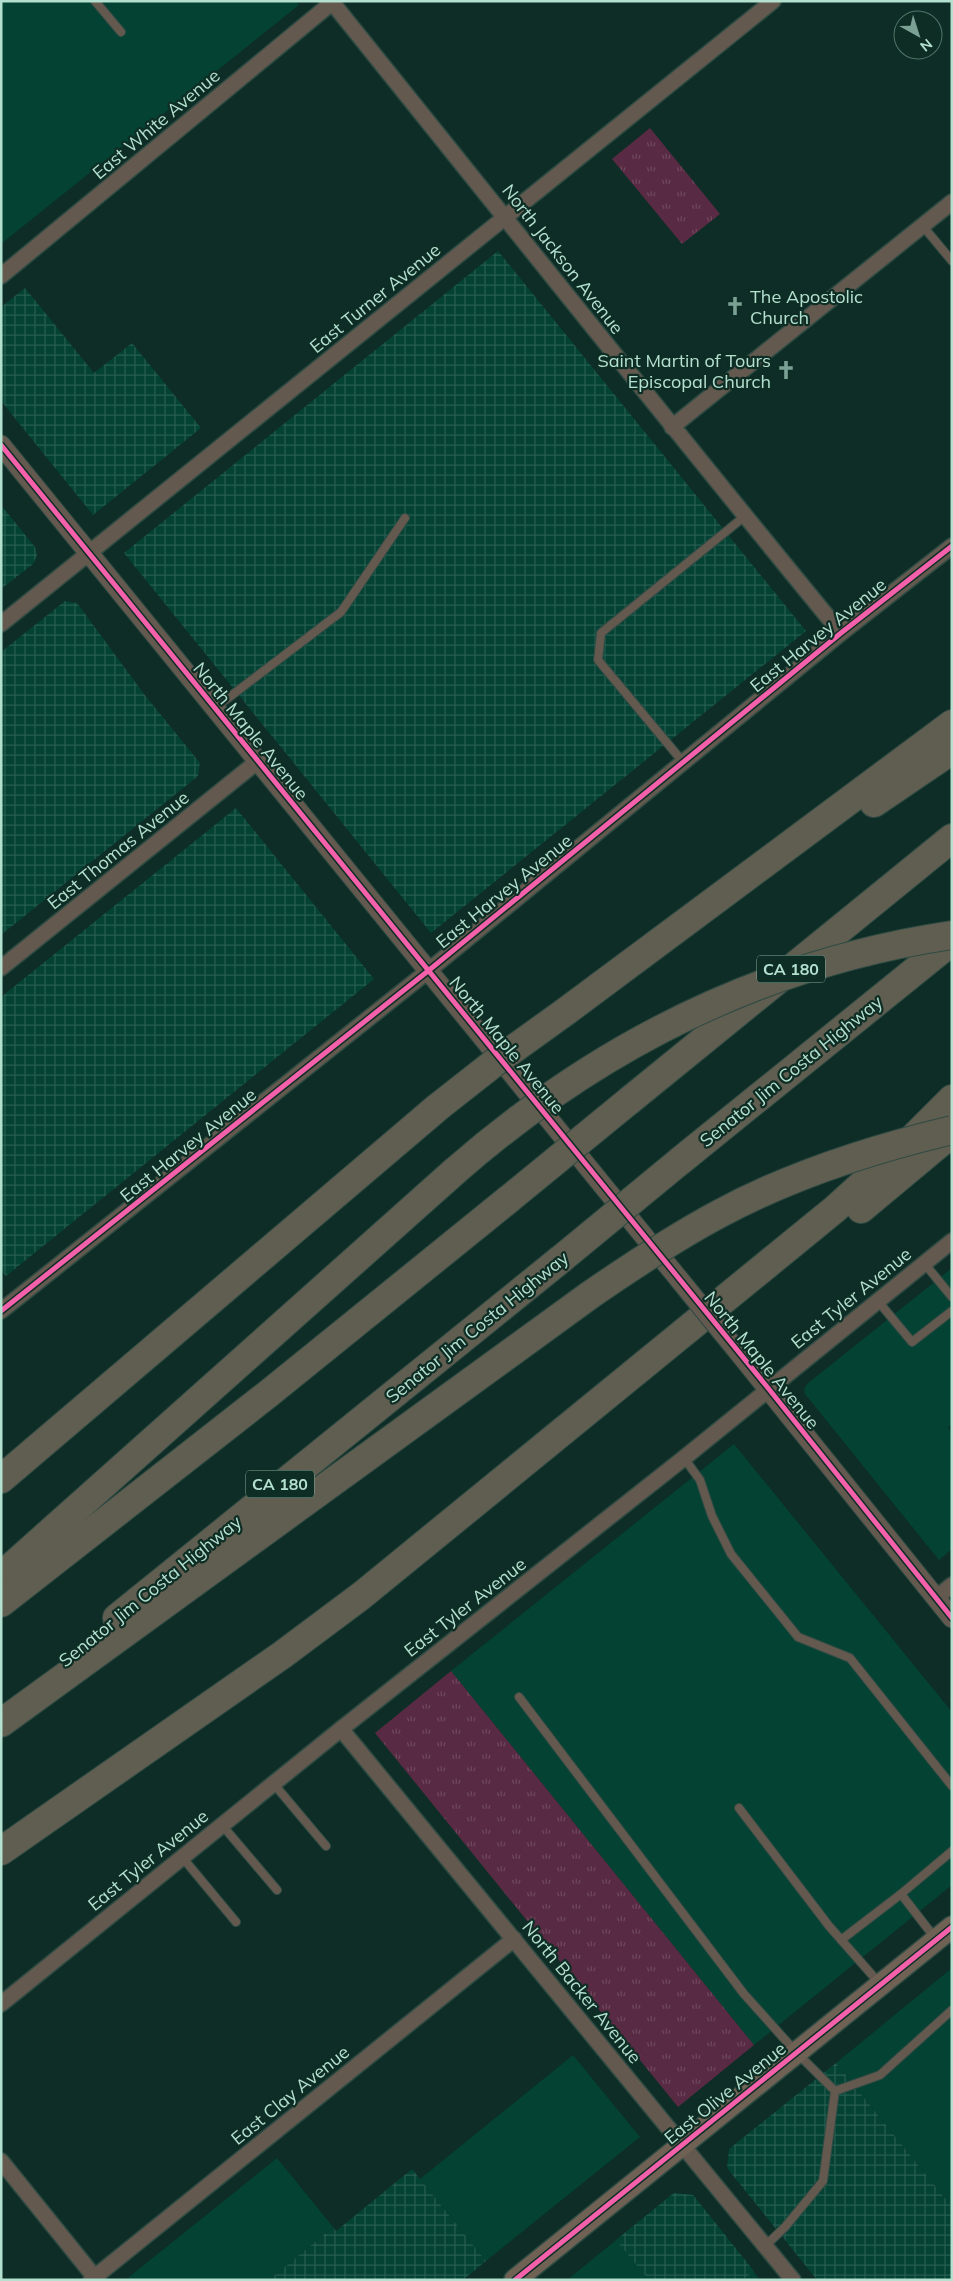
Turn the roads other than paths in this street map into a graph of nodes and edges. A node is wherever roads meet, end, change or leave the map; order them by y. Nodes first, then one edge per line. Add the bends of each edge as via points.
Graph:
1 (95, 1) edge
2 (773, 1) edge
3 (333, 2) edge
4 (121, 32) dead end
5 (952, 202) edge
6 (506, 217) junction
7 (922, 225) junction
8 (952, 261) edge
9 (1, 276) edge
10 (672, 427) junction
11 (1, 444) edge
12 (745, 516) junction
13 (405, 518) dead end
14 (952, 546) edge
15 (90, 553) junction
16 (1, 624) edge
17 (841, 633) junction
18 (215, 708) junction
19 (952, 724) edge
20 (952, 750) edge
21 (258, 761) junction
22 (684, 762) junction
23 (952, 838) edge
24 (952, 935) edge
25 (952, 941) edge
26 (1, 968) edge
27 (428, 971) junction
28 (565, 1012) junction
29 (952, 1099) edge
30 (952, 1131) edge
31 (952, 1241) edge
32 (924, 1263) junction
33 (952, 1296) edge
34 (877, 1300) junction
35 (1, 1311) edge
36 (952, 1311) edge
37 (658, 1356) junction
38 (768, 1388) junction
39 (684, 1458) junction
40 (1, 1479) edge
41 (1, 1576) edge
42 (952, 1585) edge
43 (936, 1598) junction
44 (1, 1603) edge
45 (952, 1618) edge
46 (519, 1697) dead end
47 (1, 1711) edge
48 (1, 1723) edge
49 (341, 1728) junction
50 (112, 1775) junction
51 (274, 1783) junction
52 (952, 1786) edge
53 (739, 1808) dead end
54 (222, 1825) junction
55 (326, 1846) dead end
56 (1, 1851) edge
57 (952, 1851) edge
58 (182, 1857) junction
59 (1, 1864) edge
60 (277, 1890) dead end
61 (901, 1894) junction
62 (236, 1922) dead end
63 (944, 1933) edge
64 (514, 1939) junction
65 (841, 1940) junction
66 (880, 1984) junction
67 (1, 2004) edge
68 (952, 2010) edge
69 (796, 2052) junction
70 (835, 2091) junction
71 (682, 2145) junction
72 (1, 2161) edge
73 (765, 2246) junction
74 (94, 2279) edge
75 (515, 2280) edge
76 (793, 2280) edge

1 - 4 lane
2 - 6 street, East Turner Avenue
3 - 6 street, North Jackson Avenue
3 - 9 street, East White Avenue
5 - 7 street
6 - 10 street, North Jackson Avenue
6 - 15 street, East Turner Avenue
7 - 8 lane
7 - 10 street
10 - 12 street, North Jackson Avenue
11 - 15 street, North Maple Avenue
12 - 17 street, North Jackson Avenue
12 - 22 lane via 601,633 598,660
13 - 18 lane via 341,612
14 - 17 street, East Harvey Avenue
15 - 16 street, East Turner Avenue
15 - 18 street, North Maple Avenue
17 - 22 street, East Harvey Avenue
18 - 21 street, North Maple Avenue
19 - 28 highway
20 - 28 highway
21 - 26 street, East Thomas Avenue
21 - 27 street, North Maple Avenue
22 - 27 street, East Harvey Avenue
23 - 44 highway, CA 180, bridge via 268,1394
24 - 41 highway, bridge via 853,955 792,973 668,1025 586,1071 499,1132
25 - 47 highway, Senator Jim Costa Highway / CA 180, bridge
27 - 35 street, East Harvey Avenue
27 - 38 street, North Maple Avenue, bridge
28 - 40 highway, bridge via 438,1107
29 - 37 highway via 847,1198
30 - 37 highway via 844,1222
30 - 48 highway, bridge via 796,1179 747,1200 669,1242 590,1295
31 - 32 street, East Tyler Avenue
32 - 33 lane
32 - 34 street, East Tyler Avenue
34 - 36 lane via 912,1342
34 - 38 street, East Tyler Avenue
37 - 50 highway via 361,1596
38 - 39 street, East Tyler Avenue
38 - 43 street, North Maple Avenue
39 - 49 street, East Tyler Avenue
39 - 52 lane via 700,1480 712,1516 731,1554 798,1637 850,1658
42 - 43 street
43 - 45 street, North Maple Avenue
46 - 69 lane via 744,1994
49 - 51 street, East Tyler Avenue
49 - 64 street, North Backer Avenue
50 - 56 highway
50 - 59 highway
51 - 54 street, East Tyler Avenue
51 - 55 lane
53 - 65 lane
54 - 58 street, East Tyler Avenue
54 - 60 lane
57 - 61 lane
58 - 62 lane
58 - 67 street, East Tyler Avenue
61 - 63 lane
61 - 65 lane
63 - 66 main road, East Olive Avenue
64 - 71 street, North Backer Avenue
64 - 74 street, East Clay Avenue
65 - 66 lane
66 - 69 main road, East Olive Avenue
68 - 70 lane via 880,2075
69 - 70 lane
69 - 71 main road, East Olive Avenue
70 - 73 lane via 823,2181
71 - 73 street, North Backer Avenue
71 - 75 main road, East Olive Avenue
72 - 74 street
73 - 76 street, North Backer Avenue

